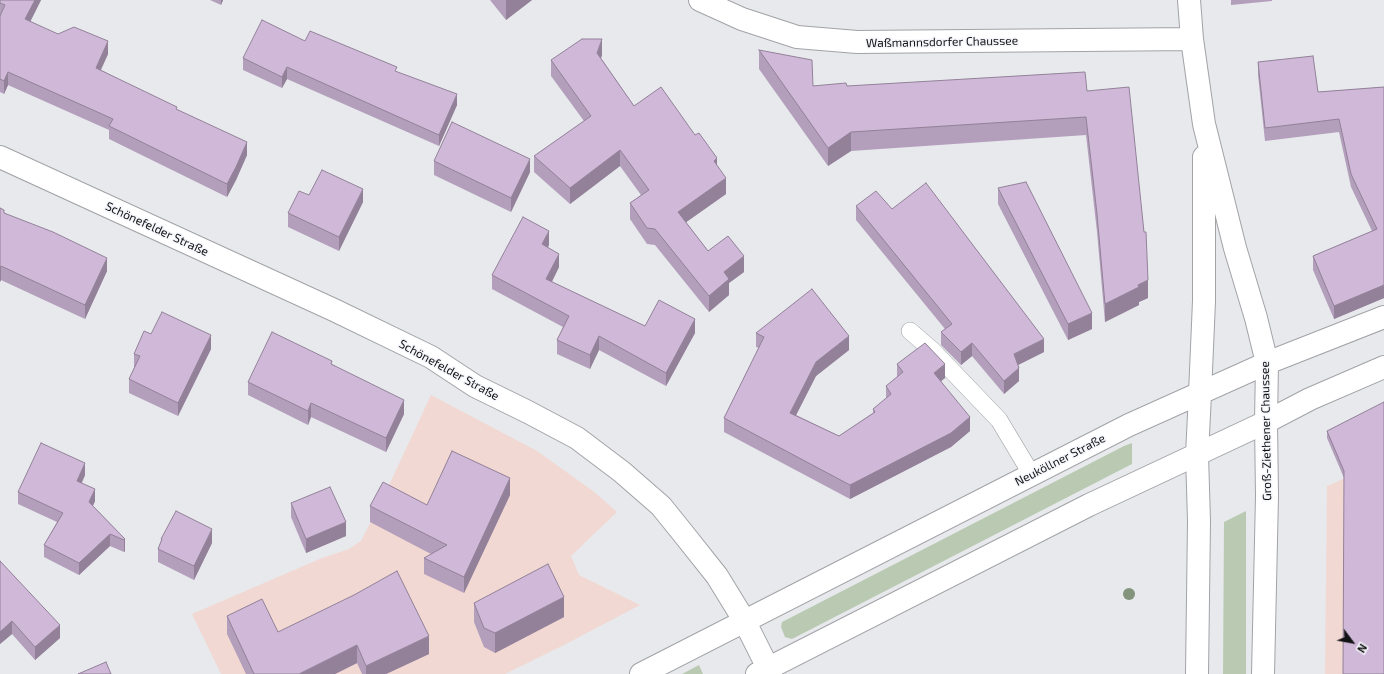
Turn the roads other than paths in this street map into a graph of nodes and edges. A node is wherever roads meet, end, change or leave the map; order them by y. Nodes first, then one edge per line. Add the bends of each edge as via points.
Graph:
1 (700, 0) edge
2 (1189, 0) edge
3 (1192, 39) junction
4 (1204, 124) junction
5 (0, 157) edge
6 (1384, 317) edge
7 (910, 331) dead end
8 (1267, 363) junction
9 (1384, 367) edge
10 (1200, 394) junction
11 (1266, 422) junction
12 (1197, 455) junction
13 (1032, 474) junction
14 (744, 620) junction
15 (765, 672) edge
16 (641, 674) edge
17 (1197, 674) edge
18 (1263, 674) edge

1 - 3 street, Waßmannsdorfer Chaussee via 742,19 797,38 857,42
2 - 3 street, Groß-Ziethener Chaussee
3 - 4 street, Groß-Ziethener Chaussee
4 - 8 street, Groß-Ziethener Chaussee
4 - 10 street, Groß-Ziethener Chaussee via 1204,301
5 - 14 street, Schönefelder Straße via 334,310 430,357 475,386 577,438 622,472 660,506 713,570
6 - 8 street, Neuköllner Straße
7 - 13 lane via 932,350 999,420
8 - 10 street, Neuköllner Straße
8 - 11 street, Groß-Ziethener Chaussee
9 - 11 street via 1310,399
10 - 12 street, Groß-Ziethener Chaussee
10 - 13 street, Neuköllner Straße via 1134,423
11 - 12 street
11 - 18 street, Groß-Ziethener Chaussee
12 - 15 street via 1089,505
12 - 17 street, Groß-Ziethener Chaussee
13 - 14 street, Neuköllner Straße
14 - 15 street, Schönefelder Straße
14 - 16 street, Neuköllner Straße

